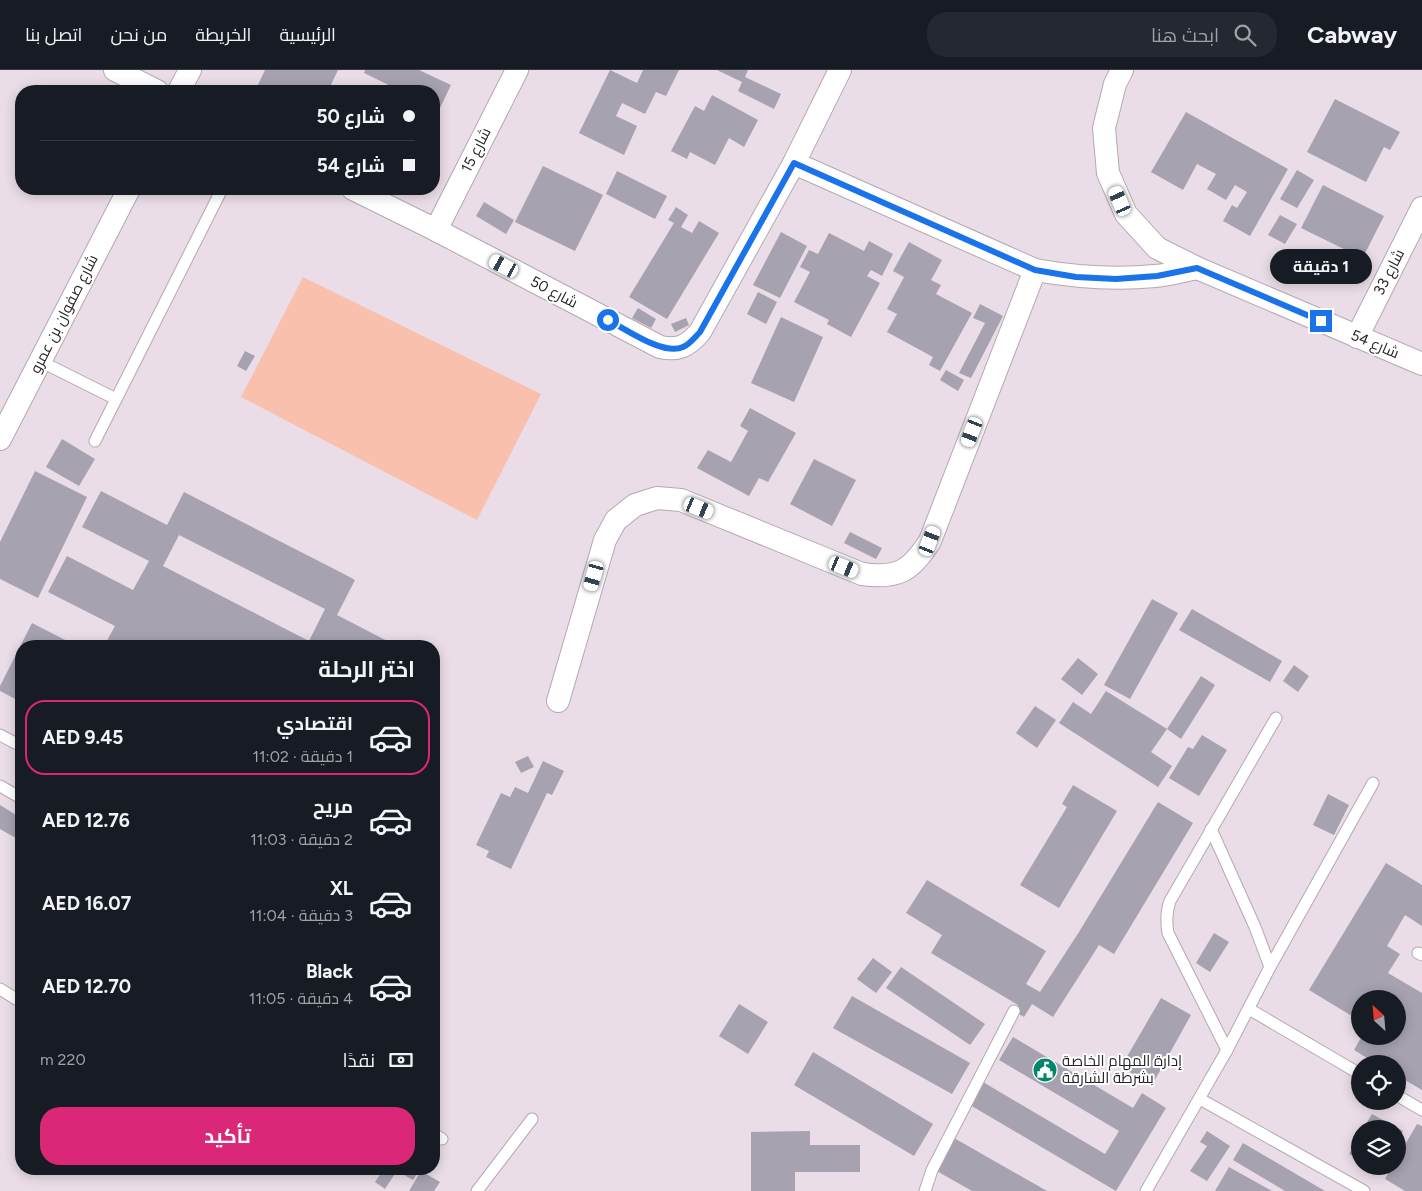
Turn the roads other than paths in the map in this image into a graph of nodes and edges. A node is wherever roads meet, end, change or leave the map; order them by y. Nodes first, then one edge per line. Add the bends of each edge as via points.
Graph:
1 (115, 70) edge
2 (190, 70) edge
3 (517, 70) edge
4 (840, 70) edge
5 (1122, 70) edge
6 (145, 85) edge
7 (182, 85) edge
8 (794, 163) junction
9 (126, 195) edge
10 (219, 195) edge
11 (364, 195) edge
12 (1422, 208) edge
13 (436, 230) junction
14 (1197, 268) junction
15 (1035, 270) junction
16 (1357, 336) junction
17 (40, 362) junction
18 (1422, 364) edge
19 (116, 399) junction
20 (0, 440) edge
21 (95, 441) dead end
22 (558, 701) dead end
23 (1276, 718) dead end
24 (0, 735) edge
25 (15, 743) edge
26 (1373, 783) dead end
27 (0, 786) edge
28 (15, 795) edge
29 (1211, 829) junction
30 (1270, 967) junction
31 (0, 989) edge
32 (15, 996) edge
33 (1248, 1009) junction
34 (1014, 1012) dead end
35 (1227, 1050) junction
36 (1351, 1069) edge
37 (1200, 1098) junction
38 (1406, 1101) edge
39 (1422, 1110) edge
40 (532, 1119) dead end
41 (477, 1191) edge
42 (925, 1191) edge
43 (1146, 1191) edge
44 (1364, 1191) edge

1 - 6 street
2 - 7 street
3 - 13 street, شارع 15
4 - 8 street
5 - 14 street, شارع 54 via 1115,84 1104,128 1108,174 1126,214 1157,248
8 - 13 street, شارع 50 via 700,332 682,347 660,347
8 - 15 street
9 - 17 street, شارع صفوان بن عمرو
10 - 19 lane
11 - 13 street, شارع 50
12 - 16 street, شارع 33
14 - 15 street via 1157,276 1116,279
14 - 16 street, شارع 54
15 - 22 street via 930,541 919,558 902,571 882,577 862,574 681,500 657,498 635,505 616,520 605,540
16 - 18 street, شارع 54
17 - 19 lane
17 - 20 street, شارع صفوان بن عمرو
19 - 21 lane
23 - 29 lane
24 - 25 lane
26 - 30 lane
27 - 28 lane
29 - 30 lane via 1256,927
29 - 35 lane via 1170,901 1166,922 1168,933
30 - 33 lane
31 - 32 lane
33 - 35 lane
33 - 36 lane
34 - 42 lane via 932,1170
35 - 37 lane
37 - 43 lane
37 - 44 lane
38 - 39 lane
40 - 41 lane

